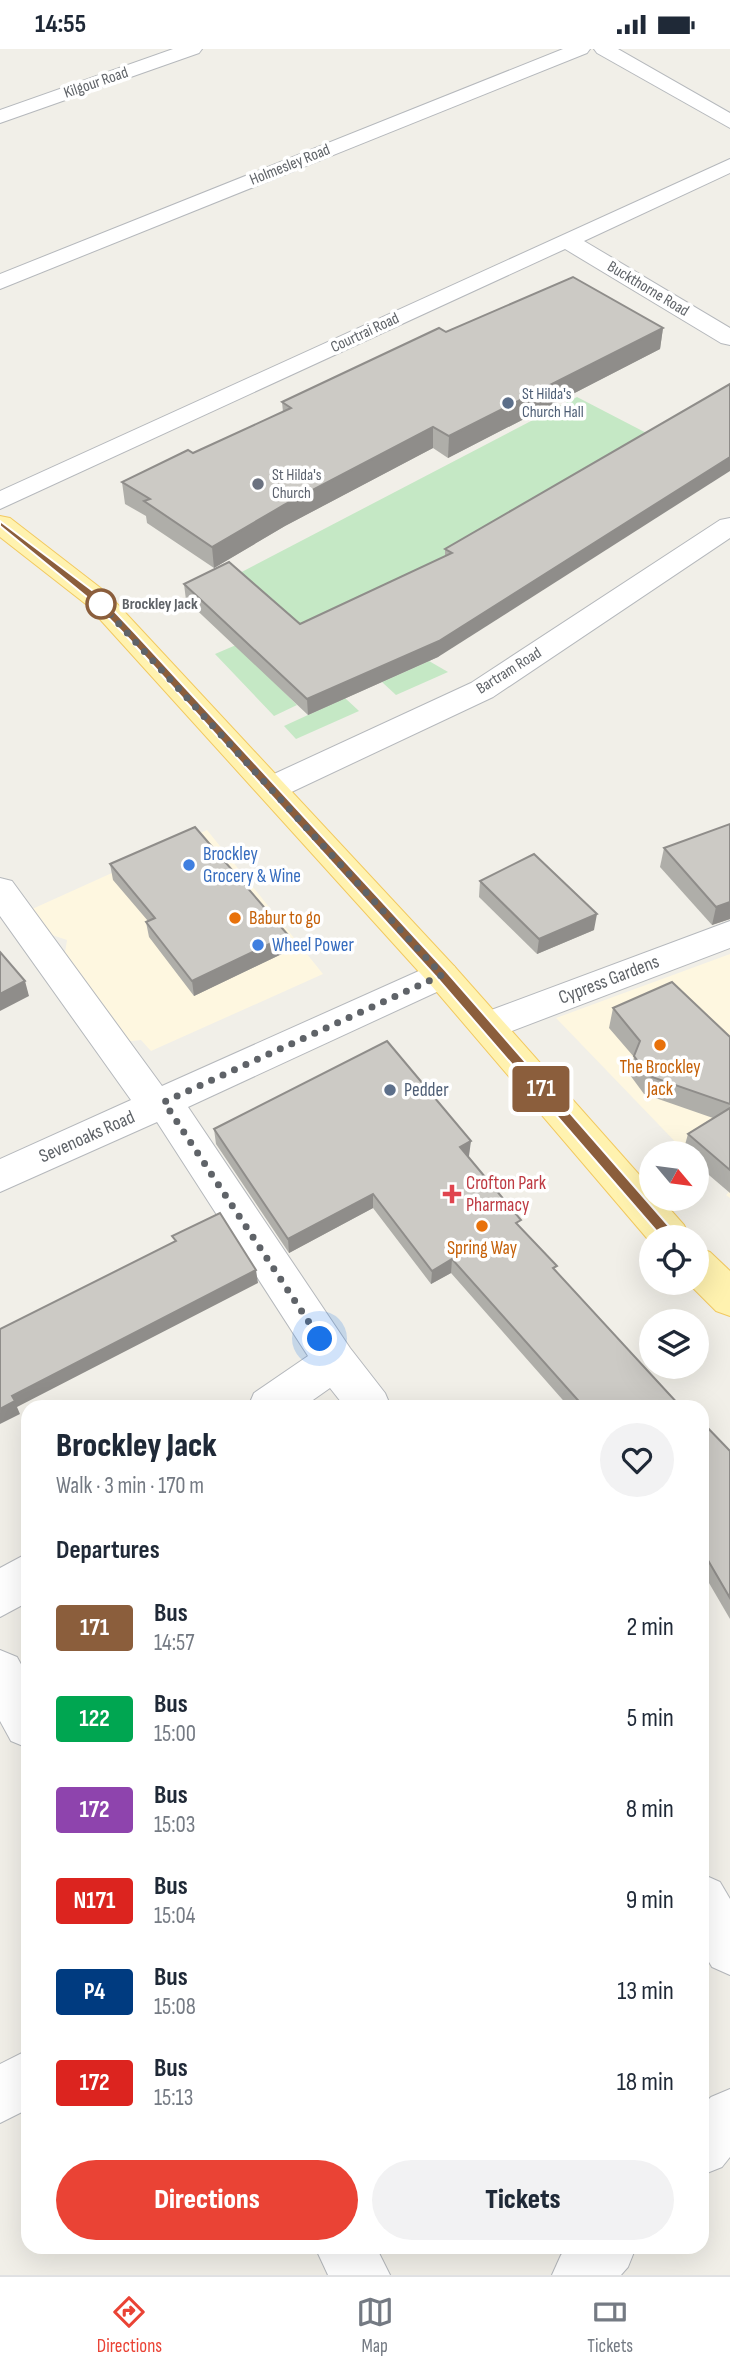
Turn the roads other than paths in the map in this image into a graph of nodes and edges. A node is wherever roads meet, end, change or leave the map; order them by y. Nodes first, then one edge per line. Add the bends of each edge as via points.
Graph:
1 (192, 49) edge
2 (580, 49) edge
3 (604, 49) edge
4 (0, 117) edge
5 (730, 122) edge
6 (730, 165) edge
7 (566, 240) junction
8 (0, 282) edge
9 (730, 338) edge
10 (0, 501) edge
11 (0, 524) edge
12 (730, 526) edge
13 (272, 788) junction
14 (0, 890) edge
15 (730, 934) edge
16 (442, 975) junction
17 (488, 1026) junction
18 (160, 1104) junction
19 (0, 1177) edge
20 (658, 1225) edge
21 (709, 1277) edge
22 (730, 1297) edge
23 (335, 1361) junction
24 (279, 1400) edge
25 (365, 1400) edge
26 (21, 1580) edge
27 (0, 1595) edge
28 (0, 1674) edge
29 (21, 1712) edge
30 (709, 1912) edge
31 (730, 1949) edge
32 (21, 2082) edge
33 (0, 2096) edge
34 (730, 2116) edge
35 (709, 2139) edge
36 (348, 2254) edge
37 (601, 2254) edge
38 (361, 2275) edge
39 (581, 2275) edge

1 - 4 street, Kilgour Road
2 - 8 street, Holmesley Road
3 - 5 street
6 - 7 street, Courtrai Road
7 - 9 street, Buckthorne Road
7 - 10 street, Courtrai Road
11 - 13 main road via 97,600
12 - 13 street, Bartram Road via 482,690
13 - 16 main road
14 - 18 street
15 - 17 street, Cypress Gardens
16 - 17 main road
16 - 18 street, Sevenoaks Road
17 - 20 main road
18 - 19 street, Sevenoaks Road
18 - 23 street
21 - 22 main road
23 - 24 street
23 - 25 street
26 - 27 street
28 - 29 street
30 - 31 street
32 - 33 street
34 - 35 street
36 - 38 street
37 - 39 street

